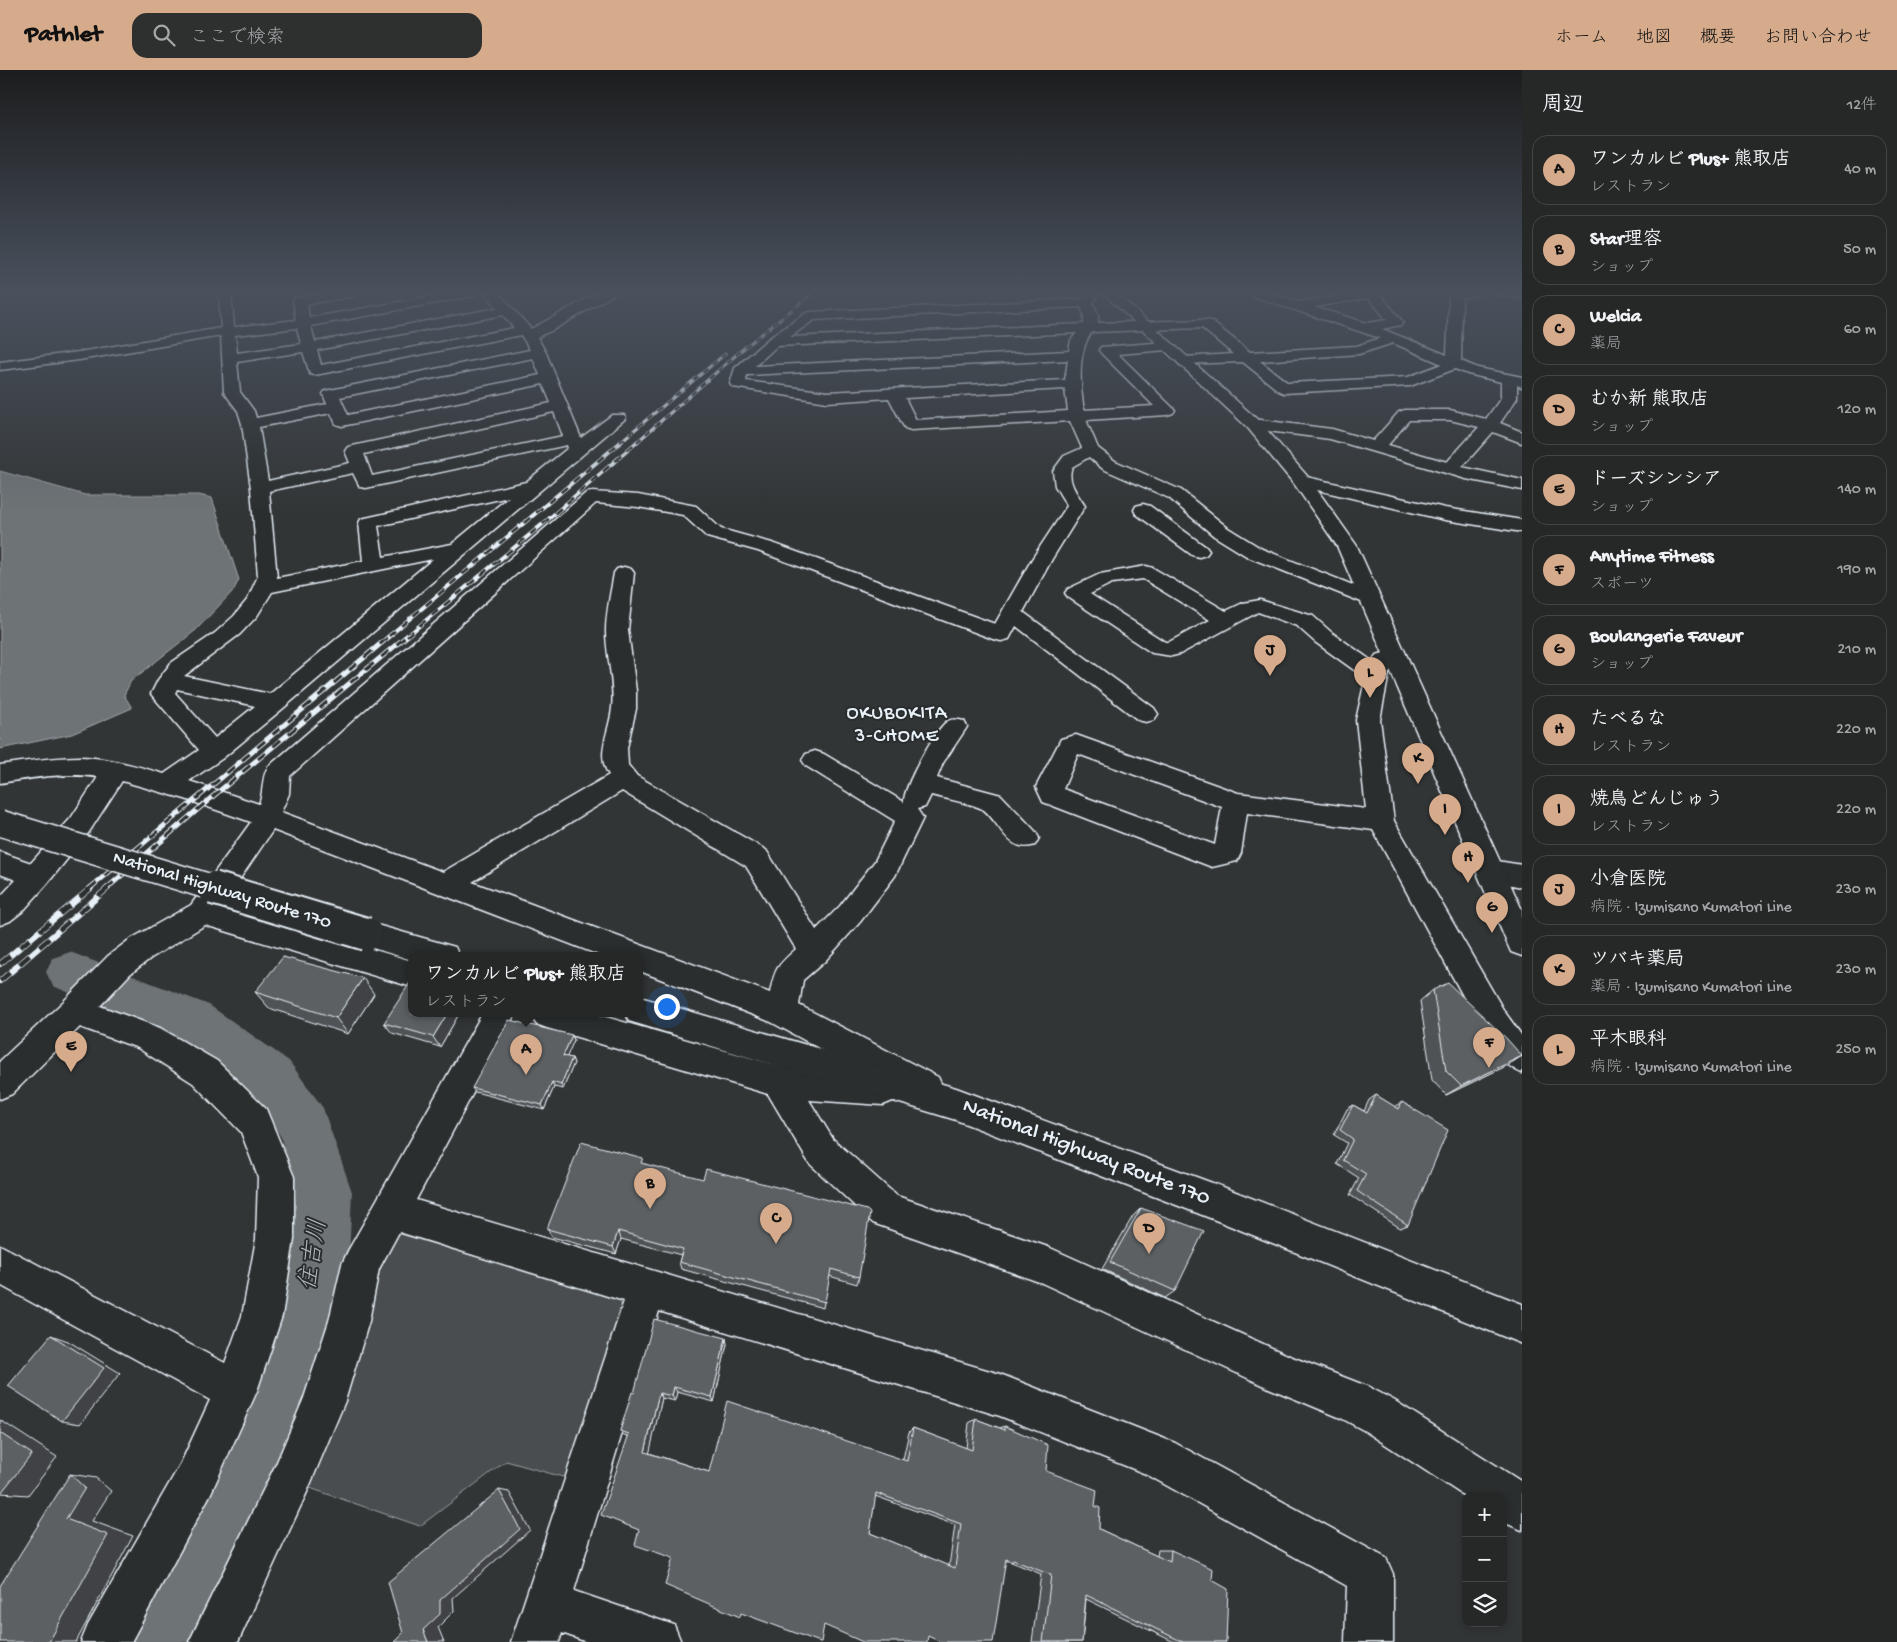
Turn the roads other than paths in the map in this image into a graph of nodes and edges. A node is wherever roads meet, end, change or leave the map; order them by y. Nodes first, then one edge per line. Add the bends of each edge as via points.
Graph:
1 (226, 365) edge
2 (314, 365) edge
3 (346, 365) edge
4 (476, 365) edge
5 (543, 365) edge
6 (746, 365) edge
7 (858, 365) edge
8 (1074, 365) edge
9 (1122, 365) edge
10 (1189, 365) edge
11 (1257, 365) edge
12 (1450, 365) edge
13 (1459, 365) edge
14 (223, 366) joint
15 (740, 371) junction
16 (548, 378) junction
17 (1515, 381) edge
18 (1072, 384) junction
19 (895, 394) junction
20 (559, 406) junction
21 (337, 407) junction
22 (1077, 417) junction
23 (618, 418) dead end
24 (250, 424) junction
25 (1253, 424) junction
26 (1490, 425) junction
27 (1522, 438) edge
28 (575, 444) junction
29 (1377, 447) junction
30 (1091, 450) junction
31 (360, 466) junction
32 (1451, 468) junction
33 (1302, 481) junction
34 (536, 485) junction
35 (1522, 485) edge
36 (260, 488) junction
37 (1143, 510) dead end
38 (1522, 526) edge
39 (1220, 532) junction
40 (458, 548) junction
41 (374, 566) junction
42 (624, 573) dead end
43 (265, 587) junction
44 (1371, 599) junction
45 (1011, 615) junction
46 (1226, 620) junction
47 (1387, 665) junction
48 (169, 680) junction
49 (273, 704) junction
50 (1146, 714) dead end
51 (955, 727) dead end
52 (214, 752) junction
53 (814, 760) dead end
54 (116, 770) junction
55 (0, 774) edge
56 (624, 778) junction
57 (923, 783) junction
58 (167, 784) junction
59 (1236, 802) junction
60 (266, 817) junction
61 (910, 818) junction
62 (1381, 821) junction
63 (0, 823) edge
64 (1025, 838) dead end
65 (0, 863) edge
66 (1490, 871) junction
67 (37, 876) junction
68 (1522, 876) edge
69 (446, 884) junction
70 (0, 913) edge
71 (201, 913) junction
72 (1522, 943) edge
73 (430, 952) edge
74 (625, 952) edge
75 (814, 952) junction
76 (643, 959) edge
77 (408, 973) edge
78 (75, 1011) junction
79 (643, 1012) edge
80 (782, 1012) junction
81 (497, 1017) edge
82 (557, 1017) edge
83 (1522, 1058) edge
84 (779, 1082) junction
85 (0, 1083) edge
86 (912, 1090) junction
87 (956, 1104) junction
88 (391, 1211) junction
89 (0, 1264) edge
90 (647, 1288) junction
91 (1522, 1324) edge
92 (236, 1391) junction
93 (1522, 1508) edge
94 (541, 1624) edge
95 (105, 1642) edge
96 (213, 1642) edge
97 (657, 1642) edge
98 (1370, 1642) edge

1 - 14 main road
2 - 3 main road via 315,371
4 - 21 main road via 331,394
5 - 16 main road
6 - 15 main road
7 - 15 main road
8 - 18 main road
9 - 22 main road via 1167,410
10 - 25 main road
11 - 12 main road via 1284,388 1410,381
13 - 17 main road
14 - 24 main road via 232,392 246,411
15 - 19 main road via 738,384 827,397
16 - 20 main road
16 - 21 main road via 342,420
17 - 26 main road via 1509,398
18 - 19 main road
18 - 22 main road
19 - 22 main road via 911,425
20 - 28 main road
20 - 31 main road via 354,451
21 - 24 main road
22 - 30 main road
23 - 28 main road
24 - 36 main road
25 - 29 main road via 1332,434
25 - 33 main road
26 - 27 main road
26 - 29 main road via 1450,415 1405,414
26 - 32 main road
28 - 31 main road via 366,483
28 - 34 main road
29 - 32 main road
30 - 39 main road via 1109,465 1175,494
30 - 45 main road via 1076,454 1065,462 1060,471 1061,482 1076,506
31 - 36 main road
32 - 35 main road
33 - 38 main road via 1445,514
33 - 44 main road via 1347,546
34 - 40 main road
34 - 41 main road via 368,523
36 - 43 main road via 268,576
37 - 39 main road via 1191,546
39 - 44 main road via 1255,553
40 - 41 main road
40 - 49 main road
41 - 43 main road
42 - 56 main road via 617,630 624,710 616,748 616,766
43 - 48 main road via 247,617 178,668
44 - 47 main road
45 - 50 main road via 1021,619
45 - 60 main road via 1001,634 765,547 714,533 689,510 592,497 277,773 276,794
46 - 46 main road via 1172,649 1160,648 1075,593 1107,578 1146,572
46 - 47 main road via 1250,607 1260,606 1305,622 1362,665
47 - 62 main road via 1368,720
47 - 66 main road
48 - 49 main road
48 - 52 main road via 163,694
49 - 52 main road
51 - 57 main road via 931,761
52 - 58 main road
53 - 61 main road
54 - 55 main road via 82,766
54 - 58 main road
54 - 67 main road via 80,825
56 - 69 main road
56 - 75 main road via 660,804 756,858
57 - 61 main road
57 - 64 main road via 992,802
58 - 60 main road
59 - 59 main road via 1076,744 1070,745 1049,787 1052,795 1212,856 1227,853
59 - 62 main road
60 - 69 main road
60 - 71 main road
61 - 75 main road via 885,868 850,914
62 - 83 main road via 1493,1021
63 - 73 main road, National Highway Route 170, bridge
65 - 67 main road
66 - 68 main road
66 - 72 main road
67 - 70 main road
69 - 74 main road
71 - 77 main road
71 - 78 main road via 119,965
75 - 80 main road via 790,974
76 - 80 main road
78 - 85 main road
78 - 92 main road via 149,1038 205,1072 254,1121 276,1177 274,1239 262,1316
79 - 86 main road, National Highway Route 170
80 - 87 main road
81 - 88 main road
82 - 84 main road
84 - 86 main road
84 - 93 main road via 820,1151 886,1210 1048,1266 1283,1374 1354,1402
86 - 87 main road, National Highway Route 170
87 - 91 main road, National Highway Route 170 via 1223,1205
88 - 90 main road
88 - 96 main road via 361,1264 349,1321 324,1401 303,1452
89 - 92 main road
90 - 94 main road
90 - 98 main road via 1000,1395 1160,1458 1370,1574
92 - 95 main road via 196,1478
94 - 97 main road

